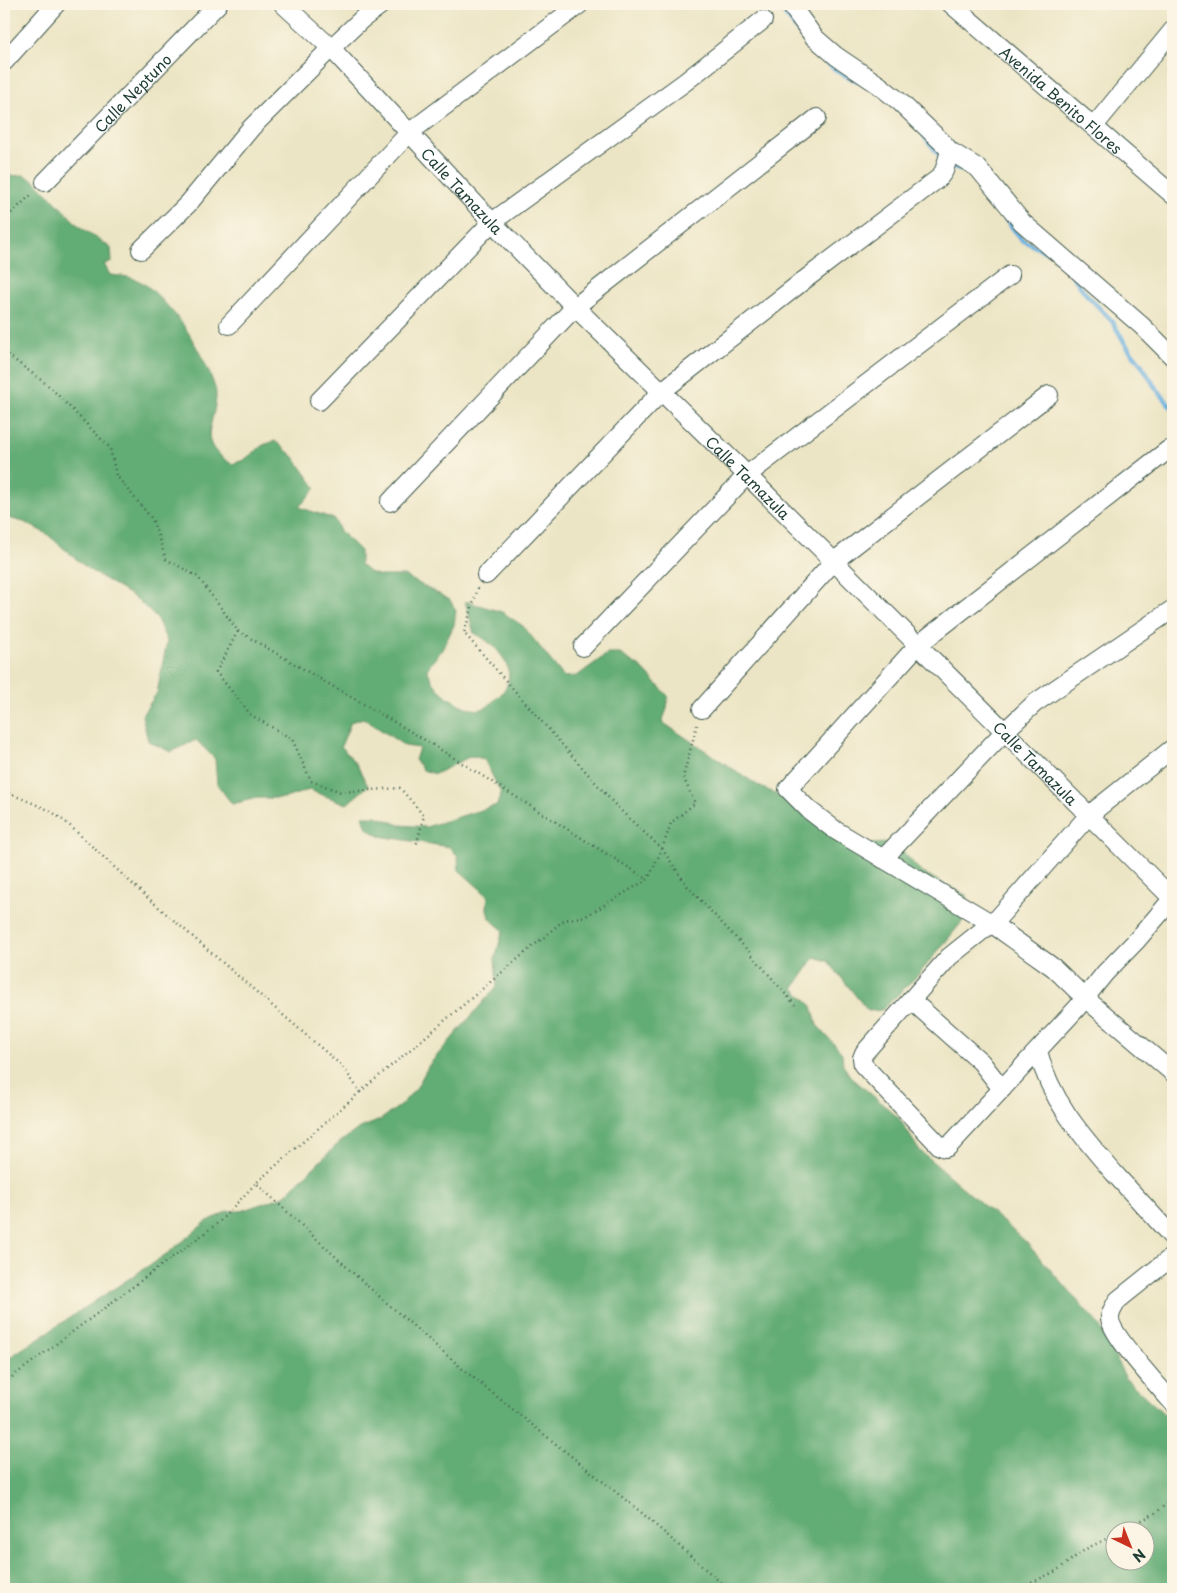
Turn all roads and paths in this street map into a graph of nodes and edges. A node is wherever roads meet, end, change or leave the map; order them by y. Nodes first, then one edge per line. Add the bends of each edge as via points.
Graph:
1 (56, 4) edge
2 (218, 4) edge
3 (283, 4) edge
4 (382, 4) edge
5 (580, 4) edge
6 (790, 4) edge
7 (951, 4) edge
8 (763, 20) dead end
9 (1173, 30) edge
10 (331, 48) junction
11 (4, 62) edge
12 (817, 118) dead end
13 (1094, 126) junction
14 (410, 132) junction
15 (950, 151) junction
16 (45, 182) joint
17 (1173, 195) edge
18 (4, 220) edge
19 (492, 222) junction
20 (141, 250) dead end
21 (1010, 275) dead end
22 (575, 308) junction
23 (229, 325) dead end
24 (4, 352) edge
25 (1173, 357) edge
26 (661, 392) junction
27 (1050, 395) dead end
28 (319, 401) dead end
29 (1168, 450) dead end
30 (747, 475) junction
31 (390, 502) dead end
32 (833, 562) junction
33 (486, 575) joint
34 (1173, 609) edge
35 (238, 631) junction
36 (918, 645) junction
37 (583, 648) dead end
38 (702, 709) joint
39 (1005, 731) junction
40 (1173, 748) edge
41 (4, 791) edge
42 (1089, 815) junction
43 (416, 846) dead end
44 (662, 849) junction
45 (882, 859) junction
46 (648, 879) junction
47 (1173, 898) edge
48 (991, 923) junction
49 (1085, 998) junction
50 (911, 1000) junction
51 (796, 1004) dead end
52 (1038, 1051) junction
53 (1173, 1073) edge
54 (1002, 1089) junction
55 (360, 1092) junction
56 (256, 1182) junction
57 (1173, 1238) edge
58 (1173, 1256) edge
59 (4, 1384) edge
60 (1173, 1403) edge
61 (1173, 1498) edge
62 (1142, 1520) edge
63 (1104, 1540) edge
64 (728, 1589) edge
65 (1018, 1589) edge

1 - 11 street
2 - 16 street, Calle Neptuno
3 - 10 street, Calle Tamazula
4 - 10 street
5 - 14 street
6 - 15 street via 814,38 900,102
7 - 13 street, Avenida Benito Flores
8 - 19 street via 685,82
9 - 13 street
10 - 14 street, Calle Tamazula
10 - 20 street via 251,128 188,204
12 - 22 street
13 - 17 street, Avenida Benito Flores
14 - 19 street, Calle Tamazula
14 - 23 street
15 - 25 street via 978,168 1022,222
15 - 26 street via 940,178
16 - 18 path
19 - 22 street, Calle Tamazula
19 - 28 street
21 - 30 street
22 - 26 street, Calle Tamazula
22 - 31 street
24 - 35 path via 50,386 110,448 116,475 152,519 166,559 198,577
26 - 30 street, Calle Tamazula
26 - 33 street
27 - 32 street
29 - 36 street
30 - 32 street, Calle Tamazula
30 - 37 street
32 - 36 street, Calle Tamazula
32 - 38 street
33 - 44 path via 479,586 464,633 617,807
34 - 39 street via 1035,703
35 - 43 path via 216,672 245,708 251,715 292,739 311,781 341,792 400,788 424,816
35 - 46 path via 425,740
36 - 39 street, Calle Tamazula
36 - 45 street via 788,789 835,830
38 - 44 path via 683,777 695,803 672,823
39 - 42 street, Calle Tamazula
39 - 45 street
40 - 42 street
41 - 55 path via 51,811 68,824 343,1068
42 - 47 street, Calle Tamazula
42 - 48 street
44 - 46 path
44 - 51 path via 688,888
45 - 48 street
46 - 55 path via 586,916 564,920
47 - 49 street
48 - 49 street via 1054,968
48 - 50 street via 956,950
49 - 52 street
49 - 53 street
50 - 54 street via 981,1062
50 - 54 street via 864,1053 863,1065 940,1146 948,1147
52 - 54 street
52 - 57 street via 1046,1076 1068,1118
55 - 56 path
56 - 59 path via 218,1223
56 - 64 path via 465,1371 642,1513
58 - 60 street via 1118,1300 1110,1318 1122,1342
61 - 62 path
63 - 65 path via 1056,1572

